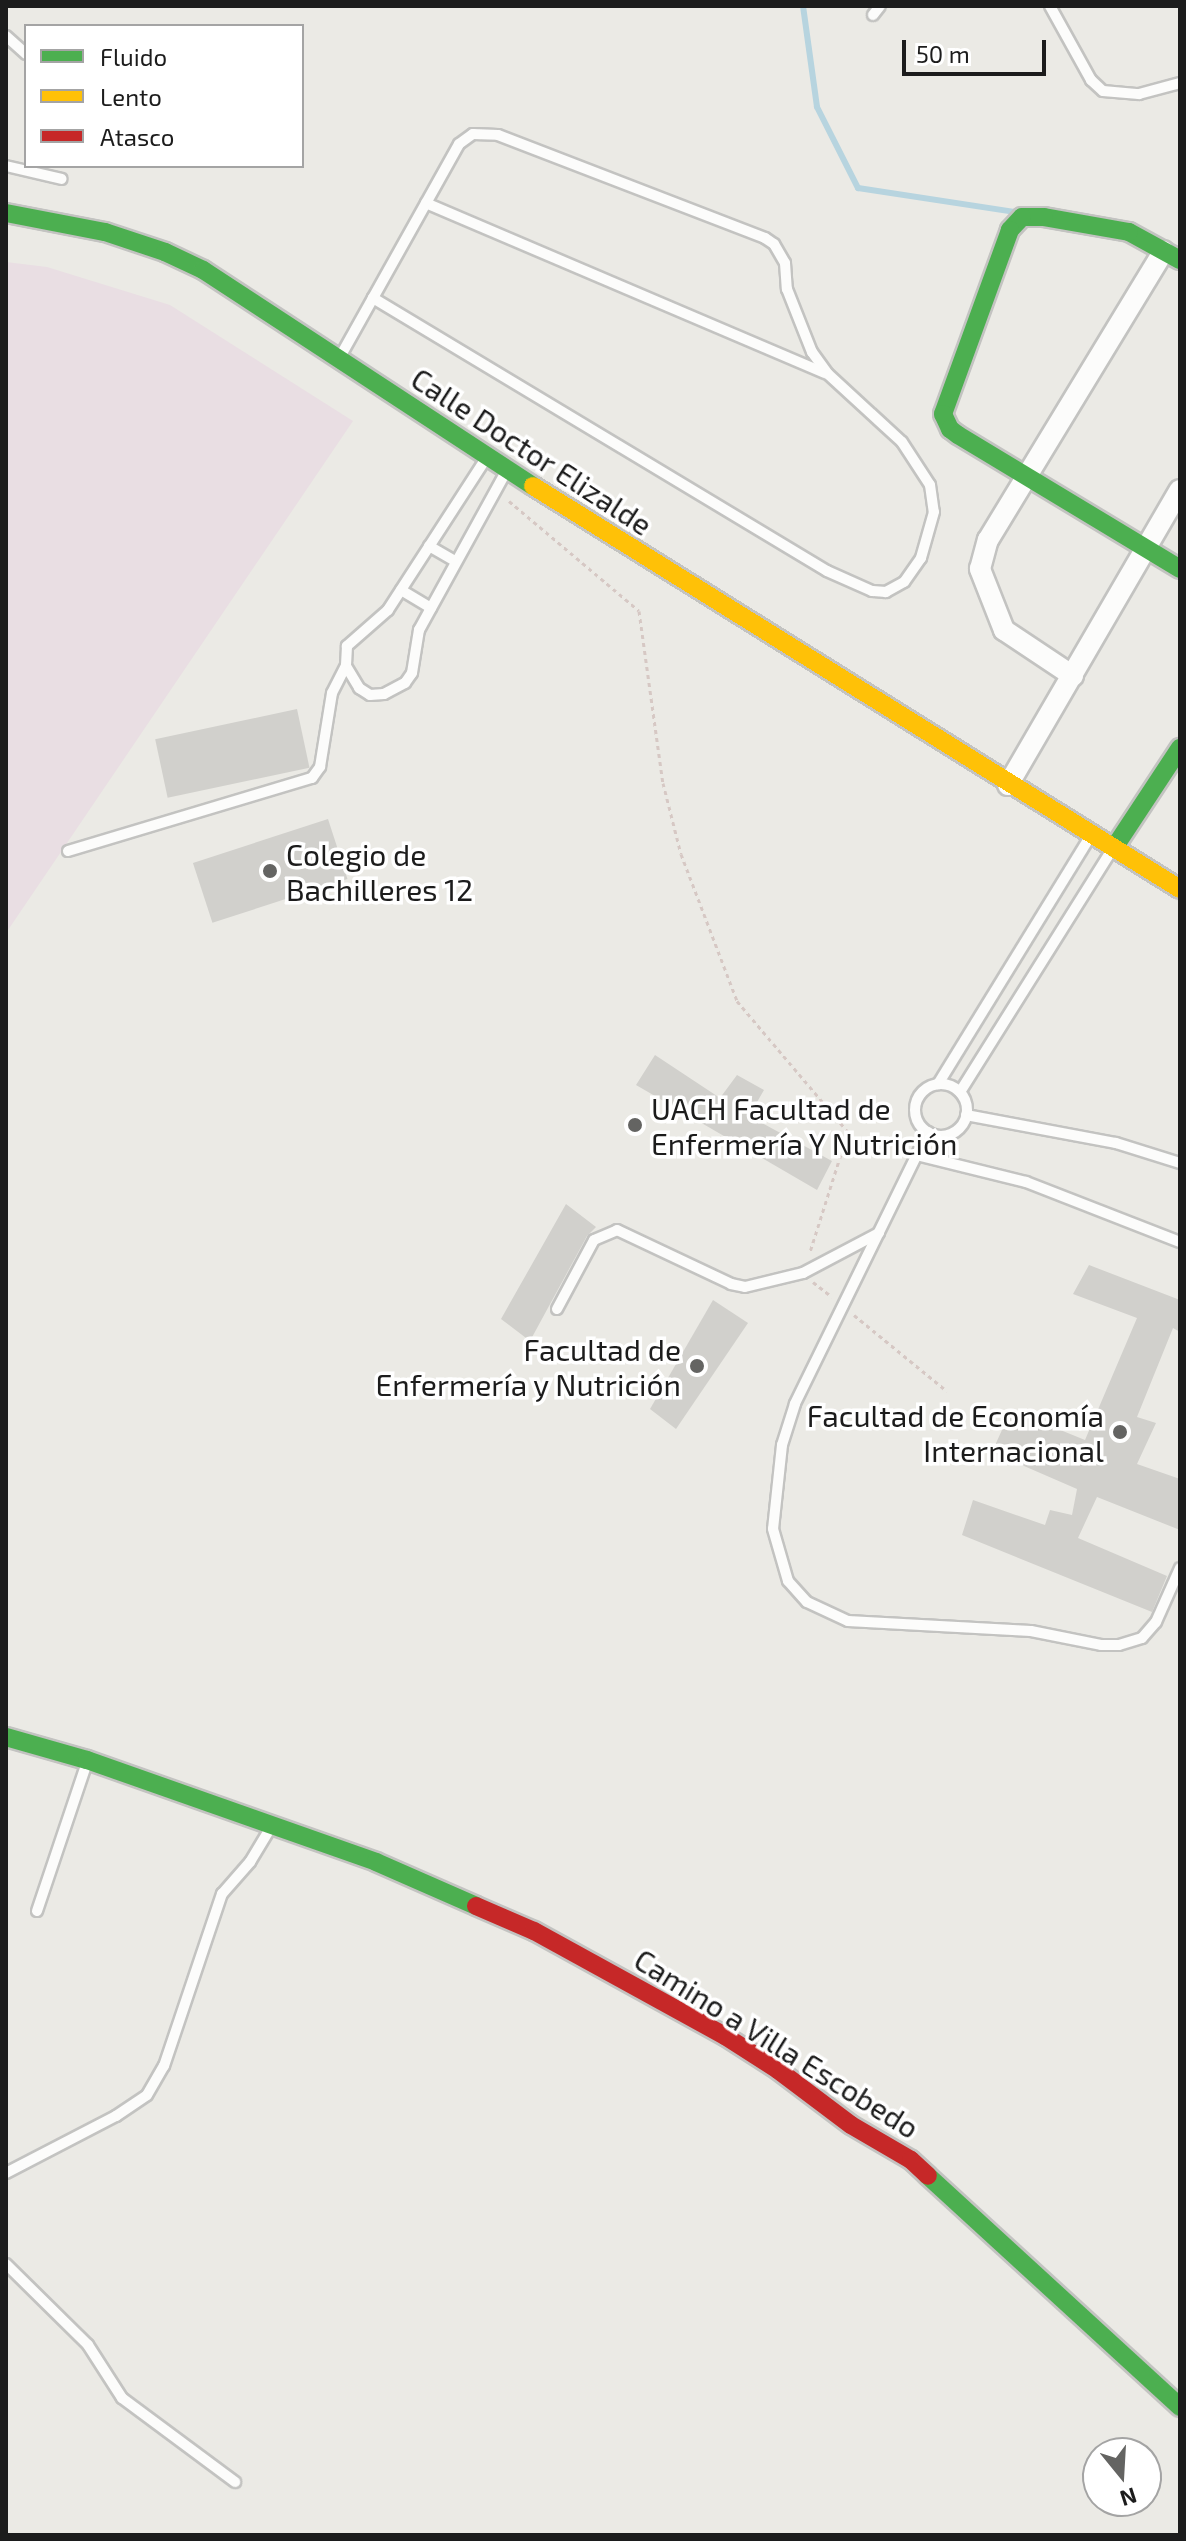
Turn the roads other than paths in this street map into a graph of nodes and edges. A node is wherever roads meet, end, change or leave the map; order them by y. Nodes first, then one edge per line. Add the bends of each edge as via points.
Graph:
1 (1050, 6) edge
2 (6, 36) edge
3 (24, 52) edge
4 (1180, 83) edge
5 (6, 166) edge
6 (62, 179) dead end
7 (426, 203) junction
8 (6, 213) edge
9 (1172, 256) edge
10 (373, 298) junction
11 (339, 359) junction
12 (828, 374) junction
13 (487, 457) junction
14 (507, 470) junction
15 (1026, 476) junction
16 (1180, 490) edge
17 (429, 546) junction
18 (1145, 548) junction
19 (455, 561) junction
20 (1180, 569) edge
21 (401, 590) junction
22 (431, 608) junction
23 (346, 666) junction
24 (1073, 676) junction
25 (1180, 748) edge
26 (1008, 785) junction
27 (1091, 835) junction
28 (1114, 848) junction
29 (68, 851) dead end
30 (1180, 889) edge
31 (938, 1084) junction
32 (960, 1092) junction
33 (966, 1115) junction
34 (928, 1132) junction
35 (917, 1155) junction
36 (1180, 1163) edge
37 (879, 1233) junction
38 (1180, 1242) edge
39 (557, 1309) dead end
40 (1180, 1568) edge
41 (6, 1737) edge
42 (87, 1760) junction
43 (273, 1824) junction
44 (37, 1911) dead end
45 (6, 2173) edge
46 (6, 2264) edge
47 (1180, 2407) edge
48 (235, 2482) dead end

1 - 4 lane via 1091,80 1103,91 1139,94
2 - 3 lane
5 - 6 lane
7 - 10 lane
7 - 12 lane
7 - 12 lane via 459,144 473,134 486,134 765,238 781,253 806,343
8 - 11 street, Calle Doctor Elizalde via 105,232 165,252 203,270
9 - 15 street
9 - 15 street via 1129,232 1044,217 1022,217 1012,225 944,405 946,423 958,435
10 - 11 lane
10 - 12 lane via 827,571 886,592 904,582 921,558 934,512 930,485 902,442
11 - 13 street, Calle Doctor Elizalde
13 - 14 street, Calle Doctor Elizalde
13 - 17 lane
14 - 19 lane
14 - 26 street, Calle Doctor Elizalde
15 - 18 street
15 - 24 street via 988,540 982,581 1009,636
16 - 18 street
17 - 19 lane
17 - 21 lane
18 - 20 street
18 - 24 street
19 - 22 lane
21 - 22 lane
21 - 23 lane via 388,610 347,646
22 - 23 lane via 419,630 412,673 397,690 370,695 359,688
23 - 29 lane via 332,693 320,767 312,778
24 - 26 street
25 - 28 street
26 - 27 street, Calle Doctor Elizalde
27 - 28 street, Calle Doctor Elizalde
27 - 31 lane
28 - 30 street, Calle Doctor Elizalde
28 - 32 lane
31 - 32 lane
31 - 34 lane via 923,1091 915,1105 917,1121
32 - 33 lane
33 - 34 lane via 951,1134
33 - 36 lane via 1116,1143
34 - 35 lane
35 - 37 lane
35 - 38 lane via 1026,1182
37 - 39 lane via 803,1273 754,1287 731,1284 617,1230 594,1240
37 - 40 lane via 795,1404 782,1445 776,1544 788,1581 807,1602 848,1621 1031,1631 1119,1645 1142,1638 1156,1622
41 - 42 street, Camino a Villa Escobedo
42 - 43 street, Camino a Villa Escobedo
42 - 44 lane
43 - 45 lane via 222,1894 152,2088 116,2116
43 - 47 street, Camino a Villa Escobedo via 534,1931 778,2070 851,2125 911,2160
46 - 48 lane via 88,2345 122,2398

